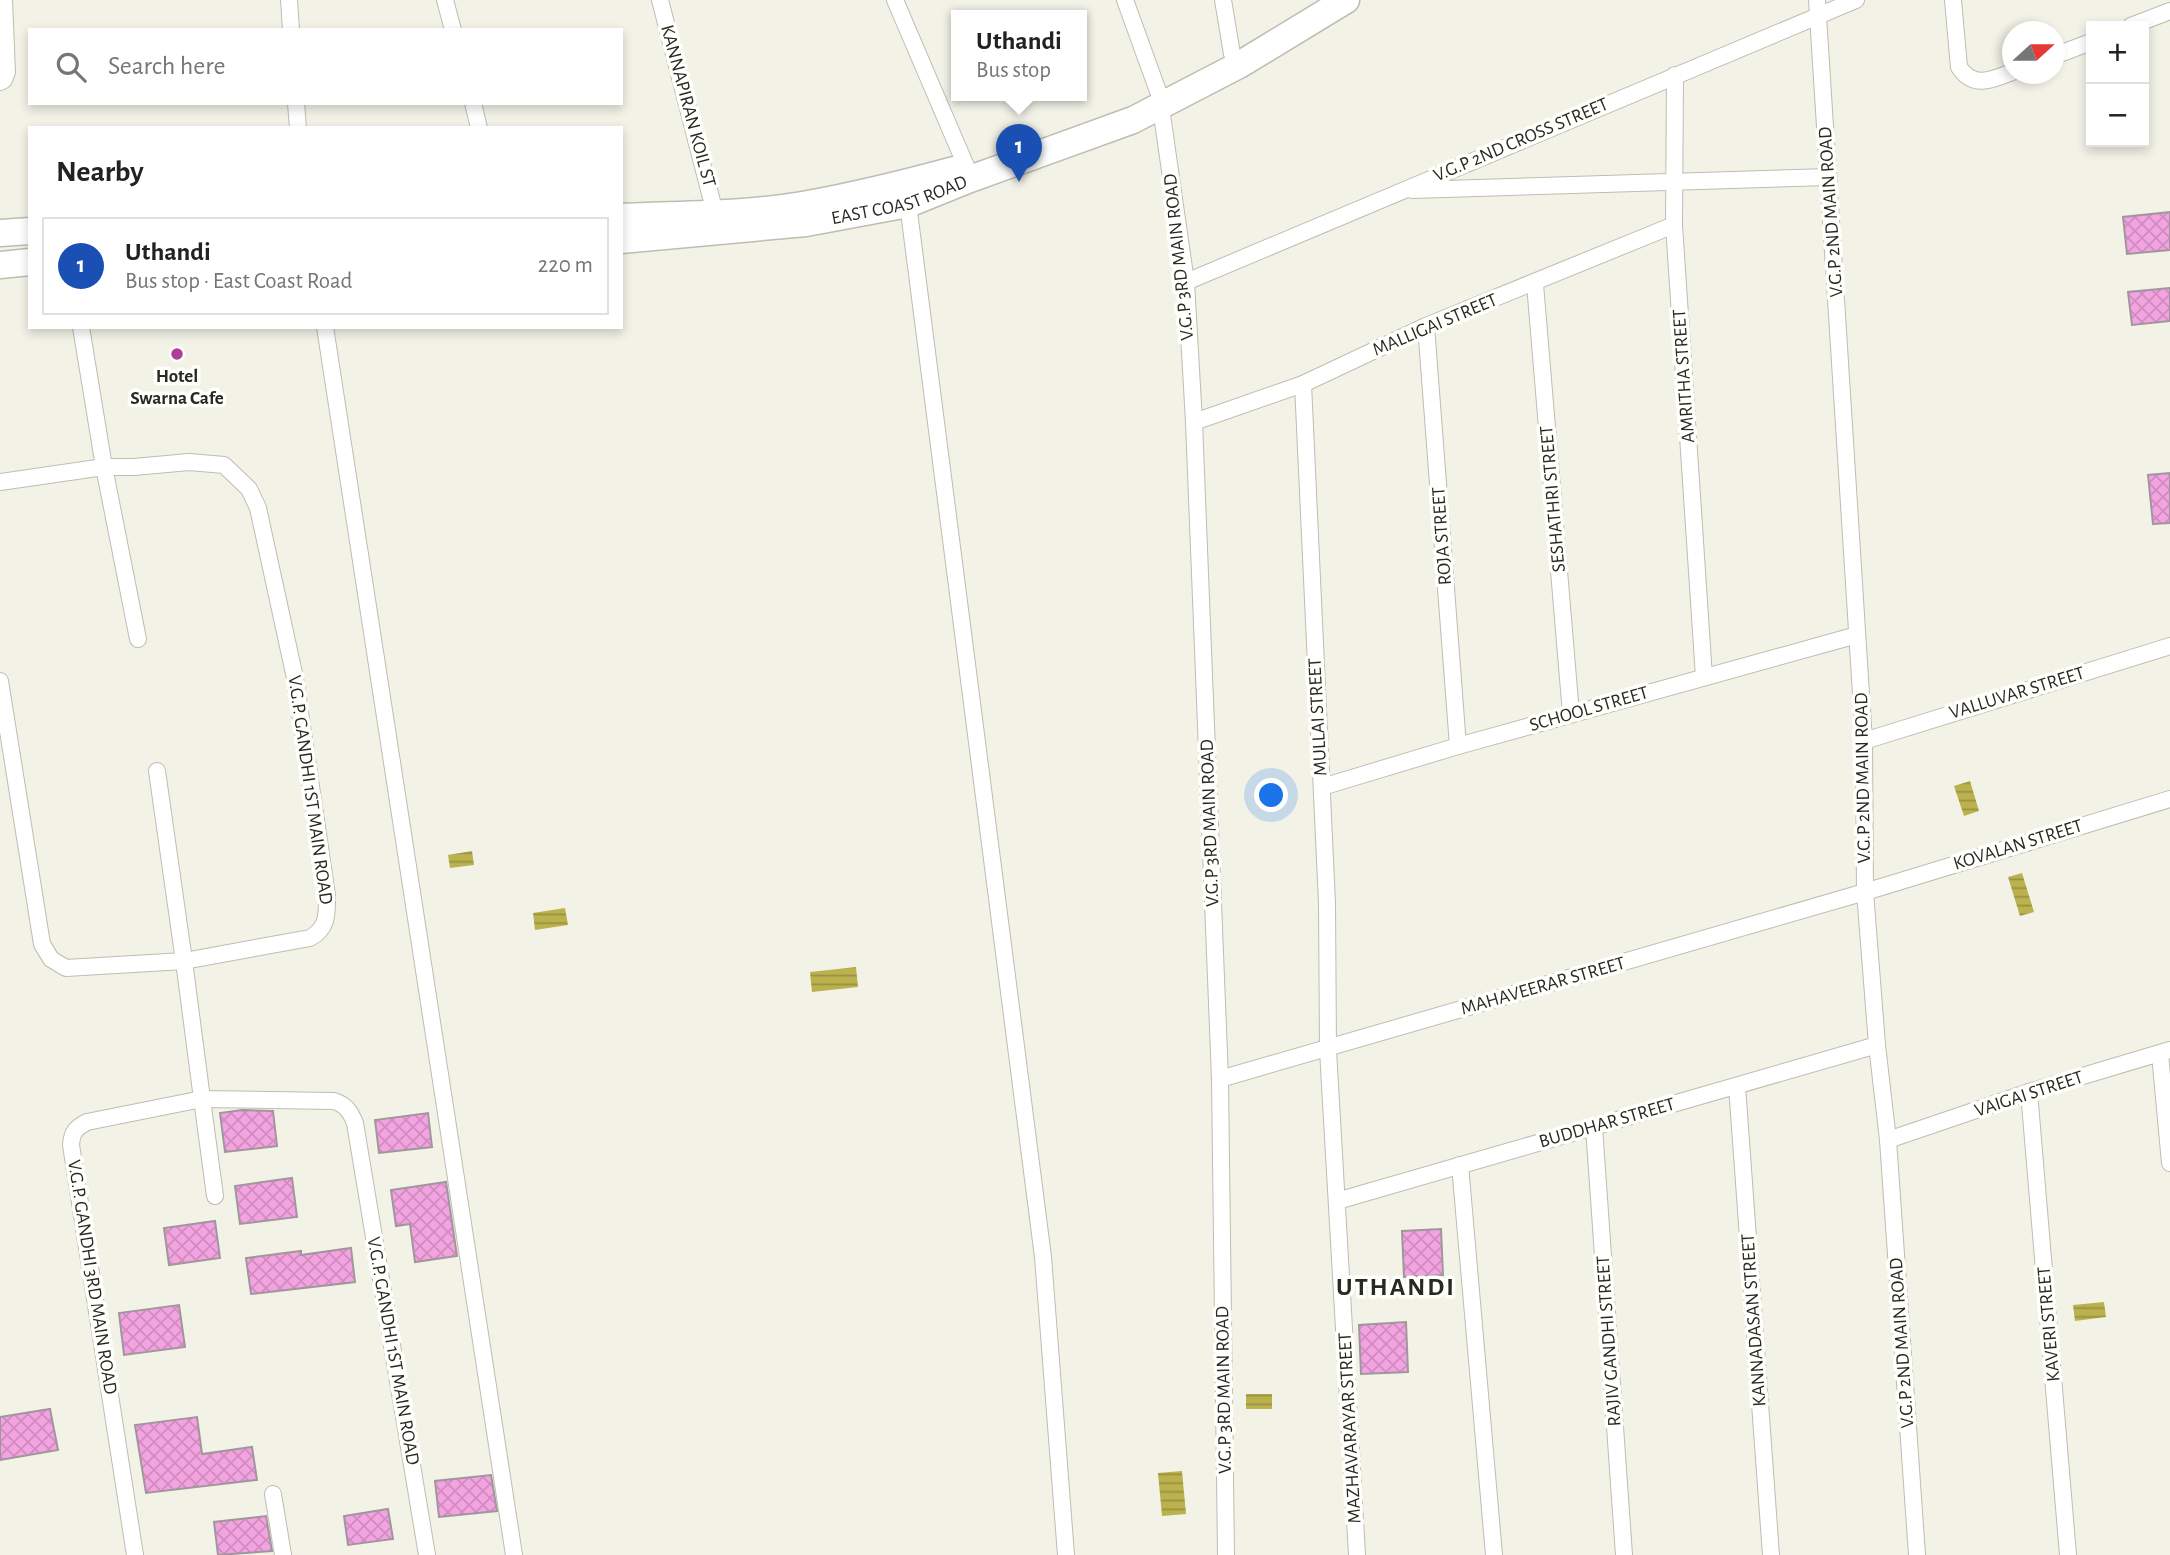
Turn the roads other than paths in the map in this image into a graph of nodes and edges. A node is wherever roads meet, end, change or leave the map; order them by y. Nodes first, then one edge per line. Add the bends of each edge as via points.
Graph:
1 (4, 0) edge
2 (289, 0) edge
3 (445, 0) edge
4 (660, 0) edge
5 (895, 0) edge
6 (1125, 0) edge
7 (1223, 0) edge
8 (1322, 0) edge
9 (1346, 0) edge
10 (1857, 0) edge
11 (1953, 0) edge
12 (1818, 8) edge
13 (2170, 11) edge
14 (2144, 21) edge
15 (291, 28) edge
16 (452, 28) edge
17 (2086, 44) edge
18 (2065, 52) edge
19 (1232, 54) junction
20 (1675, 75) junction
21 (2002, 76) edge
22 (0, 82) edge
23 (1160, 100) junction
24 (296, 105) edge
25 (474, 105) edge
26 (298, 126) edge
27 (479, 126) edge
28 (966, 166) junction
29 (1829, 177) junction
30 (1674, 182) junction
31 (1401, 191) junction
32 (908, 204) junction
33 (715, 213) junction
34 (623, 217) edge
35 (1674, 225) junction
36 (28, 231) edge
37 (0, 233) edge
38 (623, 240) edge
39 (28, 262) edge
40 (0, 265) edge
41 (1185, 282) junction
42 (1535, 284) junction
43 (1426, 326) junction
44 (81, 329) edge
45 (325, 329) edge
46 (1303, 384) junction
47 (1194, 422) junction
48 (104, 467) junction
49 (0, 482) edge
50 (1857, 635) junction
51 (138, 639) dead end
52 (2170, 646) edge
53 (1704, 677) junction
54 (0, 681) edge
55 (1571, 714) junction
56 (1864, 741) junction
57 (1458, 746) junction
58 (157, 771) dead end
59 (1322, 787) junction
60 (2170, 799) edge
61 (1865, 892) junction
62 (184, 961) junction
63 (1877, 1045) junction
64 (1328, 1050) junction
65 (2165, 1052) edge
66 (1220, 1079) junction
67 (1737, 1086) junction
68 (2029, 1092) junction
69 (202, 1099) junction
70 (1594, 1127) junction
71 (1888, 1140) junction
72 (2170, 1163) edge
73 (1460, 1165) junction
74 (215, 1196) dead end
75 (1337, 1200) junction
76 (273, 1494) dead end
77 (135, 1555) edge
78 (283, 1555) edge
79 (427, 1555) edge
80 (514, 1555) edge
81 (1066, 1555) edge
82 (1226, 1555) edge
83 (1357, 1555) edge
84 (1494, 1555) edge
85 (1624, 1555) edge
86 (1771, 1555) edge
87 (1917, 1555) edge
88 (2068, 1555) edge

1 - 22 street via 7,72
2 - 15 street
3 - 16 street
4 - 33 street, KANNAPIRAN KOIL ST
5 - 28 street
6 - 23 street, V.G.P 3RD MAIN ROAD
7 - 19 street
8 - 19 main road, EAST COAST ROAD
9 - 23 main road, EAST COAST ROAD via 1239,65
10 - 12 street, V.G.P 2ND CROSS STREET
11 - 21 street via 1959,67 1964,76 1979,82
12 - 20 street, V.G.P 2ND CROSS STREET
12 - 29 street, V.G.P 2ND MAIN ROAD
13 - 14 street
17 - 18 street
19 - 23 main road, EAST COAST ROAD
20 - 30 street, AMRITHA STREET
20 - 31 street, V.G.P 2ND CROSS STREET
23 - 28 main road, EAST COAST ROAD
23 - 32 main road, EAST COAST ROAD via 1133,120
23 - 41 street, V.G.P 3RD MAIN ROAD
24 - 26 street
25 - 27 street
28 - 33 main road, EAST COAST ROAD via 806,204
29 - 30 street
29 - 50 street, V.G.P 2ND MAIN ROAD
30 - 31 street
30 - 35 street, AMRITHA STREET
31 - 41 street, V.G.P 2ND CROSS STREET
32 - 38 main road, EAST COAST ROAD via 806,223
32 - 81 street via 1043,1257
33 - 34 main road, EAST COAST ROAD
35 - 42 street, MALLIGAI STREET
35 - 53 street, AMRITHA STREET
36 - 37 main road
39 - 40 main road
41 - 47 street, V.G.P 3RD MAIN ROAD
42 - 43 street, MALLIGAI STREET
42 - 55 street, SESHATHRI STREET
43 - 46 street, MALLIGAI STREET
43 - 57 street, ROJA STREET
44 - 48 street
45 - 80 street
46 - 47 street, MALLIGAI STREET
46 - 59 street, MULLAI STREET
47 - 66 street, V.G.P 3RD MAIN ROAD
48 - 49 street, V.G.P. GANDHI 1ST MAIN ROAD
48 - 51 street
48 - 62 street, V.G.P. GANDHI 1ST MAIN ROAD via 224,464 242,481 258,508 295,678 327,919 310,938
50 - 53 street, SCHOOL STREET
50 - 56 street, V.G.P 2ND MAIN ROAD
52 - 56 street, VALLUVAR STREET
53 - 55 street, SCHOOL STREET
54 - 62 street, V.G.P. GANDHI 1ST MAIN ROAD via 42,944 51,959 66,968
55 - 57 street, SCHOOL STREET
56 - 61 street, V.G.P 2ND MAIN ROAD
57 - 59 street, SCHOOL STREET
58 - 62 street
59 - 64 street, MULLAI STREET
60 - 61 street, KOVALAN STREET
61 - 63 street, V.G.P 2ND MAIN ROAD
61 - 64 street, MAHAVEERAR STREET
62 - 69 street
63 - 67 street, BUDDHAR STREET
63 - 71 street, V.G.P 2ND MAIN ROAD
64 - 66 street, MAHAVEERAR STREET
64 - 75 street, MAZHAVARAYAR STREET
65 - 68 street, VAIGAI STREET
65 - 72 street
66 - 82 street, V.G.P 3RD MAIN ROAD
67 - 70 street, BUDDHAR STREET
67 - 86 street, KANNADASAN STREET
68 - 71 street, VAIGAI STREET
68 - 88 street, KAVERI STREET
69 - 74 street
69 - 77 street, V.G.P. GANDHI 3RD MAIN ROAD via 88,1122 72,1134
69 - 79 street, V.G.P. GANDHI 1ST MAIN ROAD via 334,1101 350,1112
70 - 73 street, BUDDHAR STREET
70 - 85 street, RAJIV GANDHI STREET
71 - 87 street, V.G.P 2ND MAIN ROAD
73 - 75 street, BUDDHAR STREET
73 - 84 street
75 - 83 street, MAZHAVARAYAR STREET
76 - 78 street

